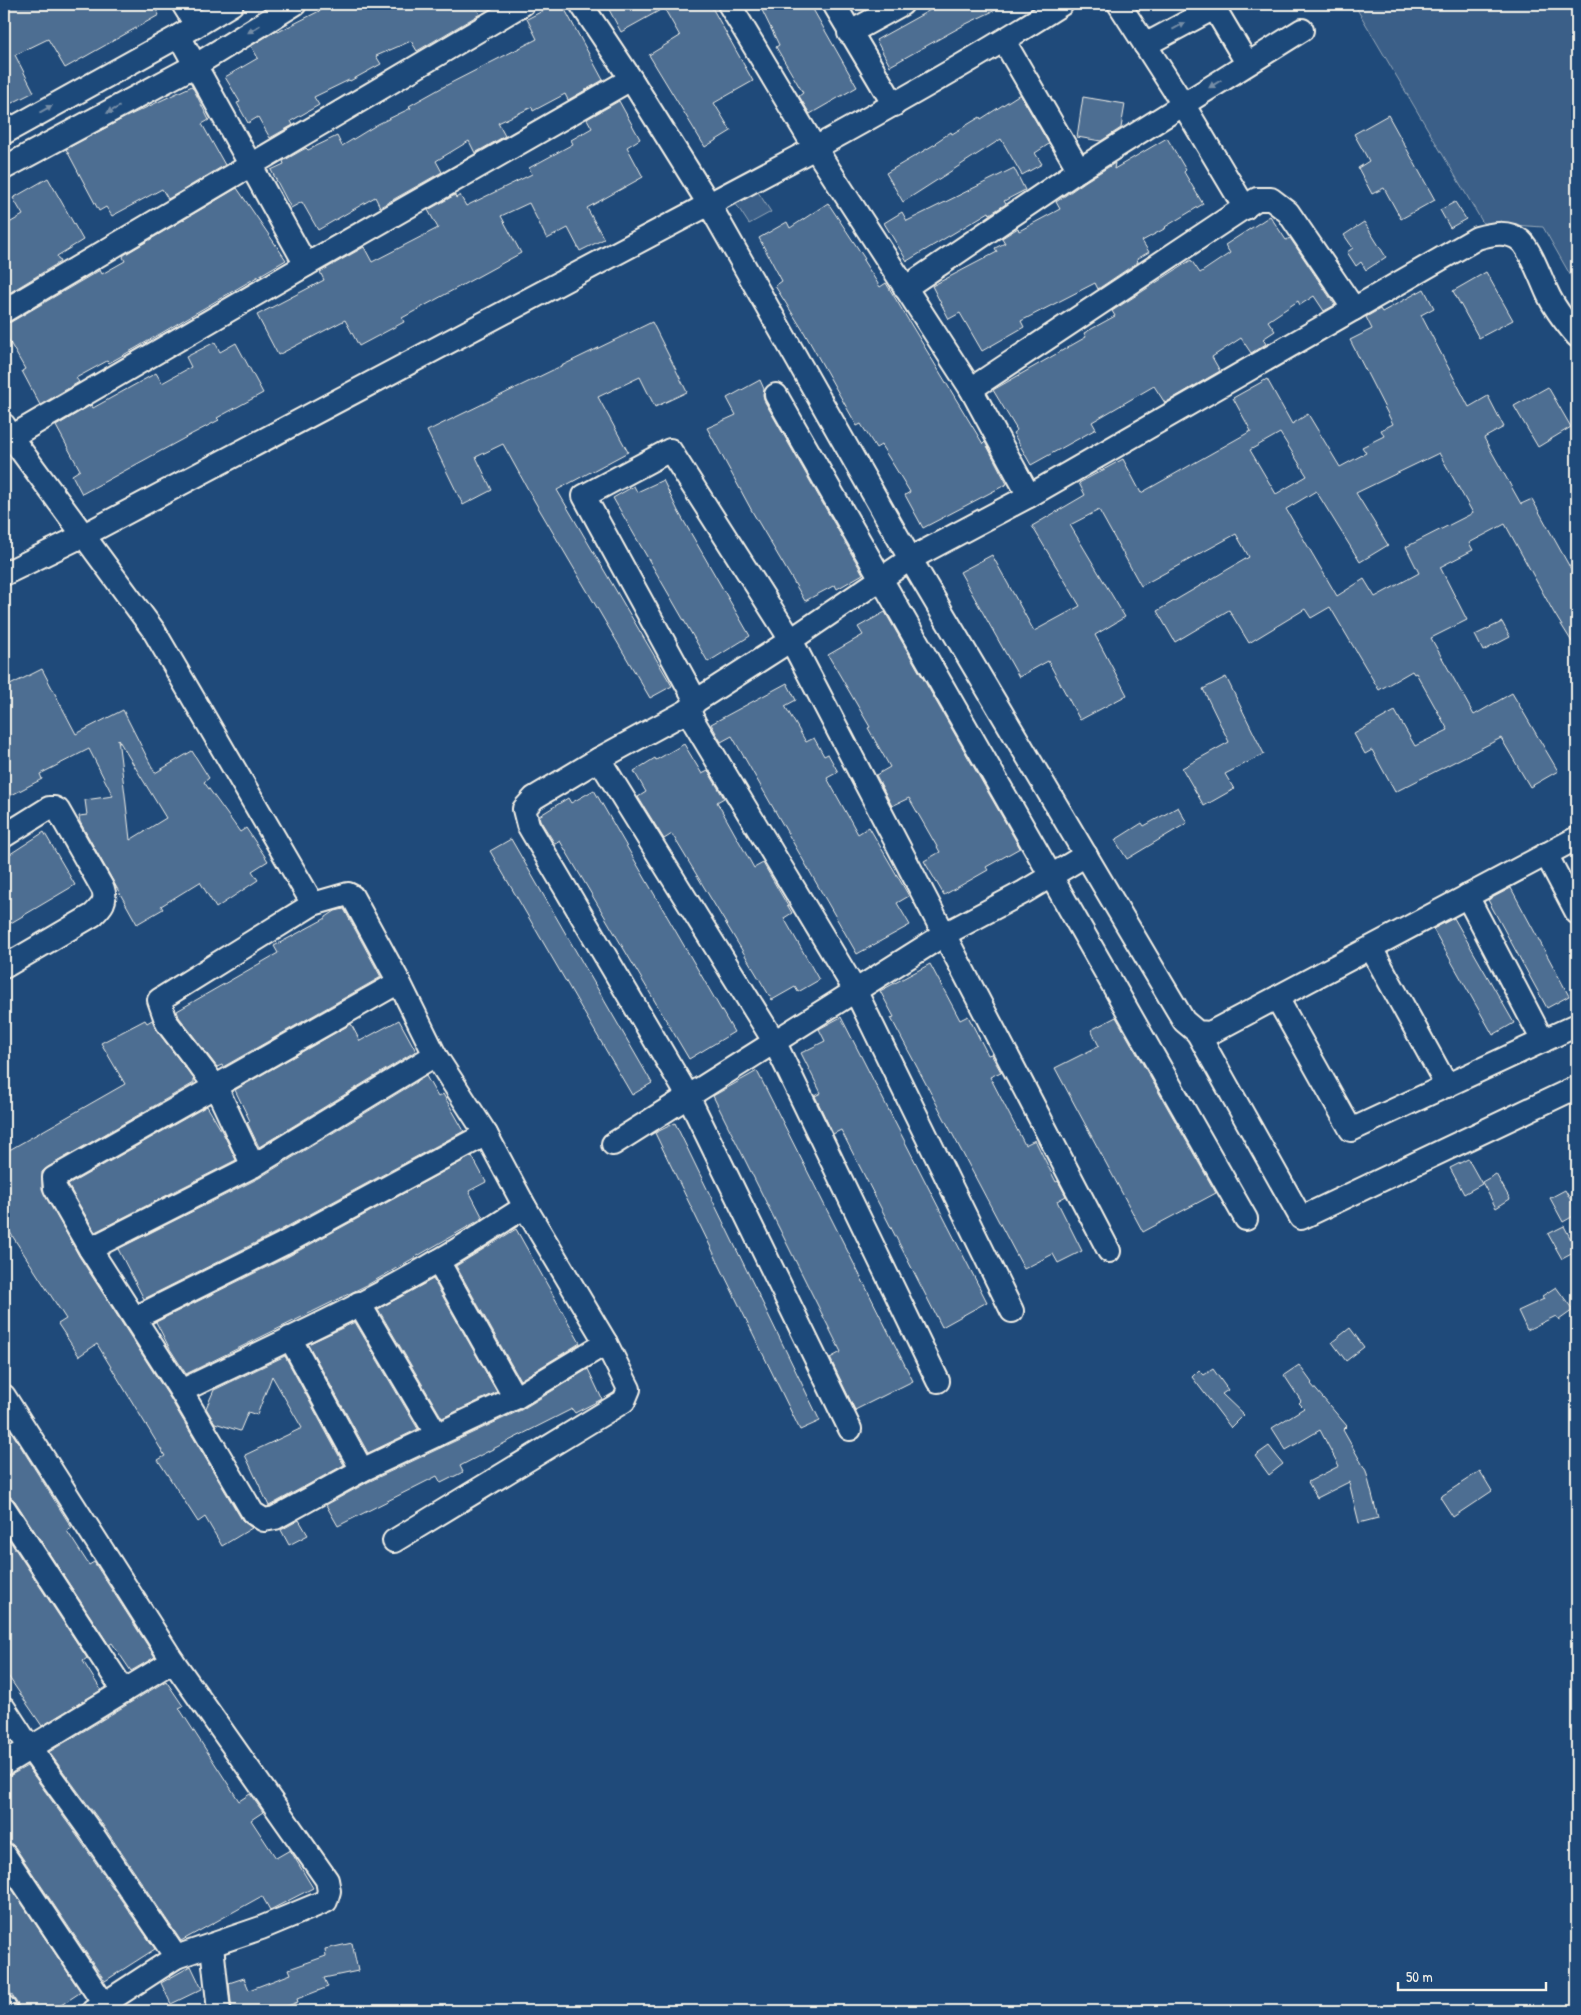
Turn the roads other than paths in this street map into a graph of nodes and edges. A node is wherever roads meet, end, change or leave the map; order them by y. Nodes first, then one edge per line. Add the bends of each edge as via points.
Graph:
1 (183, 4) edge
2 (232, 4) edge
3 (295, 4) edge
4 (523, 4) edge
5 (581, 4) edge
6 (729, 4) edge
7 (834, 4) edge
8 (902, 4) edge
9 (1062, 4) edge
10 (1119, 4) edge
11 (1213, 6) edge
12 (1302, 30) dead end
13 (188, 31) junction
14 (849, 33) junction
15 (1004, 41) junction
16 (1145, 45) junction
17 (1247, 63) junction
18 (196, 65) junction
19 (631, 79) junction
20 (1183, 104) junction
21 (894, 105) junction
22 (4, 133) edge
23 (815, 148) junction
24 (250, 164) junction
25 (4, 168) edge
26 (1078, 170) junction
27 (709, 204) junction
28 (1245, 208) junction
29 (306, 265) junction
30 (905, 288) junction
31 (1354, 309) junction
32 (4, 310) edge
33 (1577, 336) edge
34 (971, 390) junction
35 (776, 395) dead end
36 (7, 431) edge
37 (1029, 496) junction
38 (84, 535) junction
39 (910, 559) junction
40 (4, 574) edge
41 (881, 579) junction
42 (791, 640) junction
43 (693, 705) junction
44 (599, 759) junction
45 (4, 836) edge
46 (1577, 838) edge
47 (1546, 854) junction
48 (1086, 855) junction
49 (1051, 876) junction
50 (1466, 896) junction
51 (313, 904) junction
52 (1577, 913) edge
53 (945, 934) junction
54 (1371, 948) junction
55 (4, 967) edge
56 (399, 982) junction
57 (855, 990) junction
58 (1277, 998) junction
59 (1577, 1025) edge
60 (1197, 1032) junction
61 (774, 1041) junction
62 (1543, 1041) junction
63 (435, 1055) junction
64 (1447, 1086) junction
65 (216, 1087) junction
66 (1577, 1087) edge
67 (688, 1096) junction
68 (486, 1134) junction
69 (613, 1144) dead end
70 (253, 1166) junction
71 (525, 1207) junction
72 (1246, 1219) dead end
73 (90, 1249) junction
74 (1109, 1251) dead end
75 (438, 1261) junction
76 (359, 1303) junction
77 (1012, 1311) dead end
78 (135, 1318) junction
79 (290, 1338) junction
80 (606, 1343) junction
81 (938, 1381) dead end
82 (181, 1391) junction
83 (4, 1396) edge
84 (515, 1398) junction
85 (850, 1429) dead end
86 (437, 1435) junction
87 (362, 1470) junction
88 (4, 1508) edge
89 (394, 1541) dead end
90 (173, 1662) junction
91 (124, 1691) junction
92 (4, 1708) edge
93 (30, 1748) junction
94 (4, 1764) edge
95 (4, 1854) edge
96 (212, 1946) junction
97 (176, 1957) junction
98 (4, 2007) edge
99 (98, 2007) edge
100 (6, 2011) edge
101 (218, 2011) edge

1 - 13 street
2 - 13 street
3 -> 18 street
4 - 24 street
5 - 19 street
6 - 23 street
7 - 14 street
8 - 14 street
9 - 15 street
10 - 16 street
16 -> 11 street
11 - 17 street
12 - 17 street
13 - 18 street
22 -> 13 street
14 - 21 street
15 - 21 street
15 - 26 street
16 - 20 street
17 -> 20 street
18 - 24 street
18 -> 25 street
19 - 27 street
19 - 29 street
20 - 26 street
20 - 28 street
21 - 23 street
23 - 27 street
23 - 30 street
24 - 29 street
24 - 32 street
26 - 30 street
27 - 38 street
27 - 39 street
28 - 31 street via 1264,198 1271,199 1288,212
28 - 34 street
29 - 36 street
30 - 34 street
31 - 33 street via 1477,238 1508,235 1521,241 1555,307
31 - 37 street
34 - 37 street
35 - 41 street
36 - 38 street
37 - 39 street
38 - 40 street
38 - 51 street via 154,631
39 - 41 street
39 - 48 street
41 - 42 street
41 - 49 street
42 - 43 street
42 - 43 street via 670,450 584,496
42 - 53 street
43 - 44 street
43 - 57 street via 695,724
44 - 61 street
44 - 67 street via 534,798 524,809 528,825
45 - 55 street via 49,808 58,810 105,897 102,907 93,914
46 - 47 street
47 - 50 street
47 - 52 street
48 - 49 street
48 - 60 street via 1184,1021
49 - 53 street
49 - 72 street
50 - 54 street
50 - 62 street
51 - 56 street via 343,894 352,896
51 - 65 street via 159,1000 167,1023
53 - 57 street
53 - 74 street
54 - 58 street
54 - 64 street
56 - 63 street
56 - 65 street
57 - 61 street
57 - 77 street
58 - 60 street via 1210,1033
58 - 64 street via 1351,1130
59 - 62 street
60 - 66 street via 1301,1218
61 - 67 street
61 - 81 street
62 - 64 street
63 - 68 street
63 - 70 street
65 - 70 street
65 - 73 street via 54,1178 55,1188
67 - 69 street
67 - 85 street
68 - 71 street
68 - 78 street via 283,1244
70 - 73 street
71 - 75 street
71 - 80 street
73 - 78 street
75 - 76 street
75 - 84 street
76 - 79 street
76 - 86 street
78 - 82 street
79 - 82 street
79 - 87 street
80 - 84 street
80 - 89 street via 629,1389 624,1401
82 - 87 street via 253,1513 264,1520 275,1518
83 - 90 street
84 - 86 street
86 - 87 street
88 - 91 street
90 - 91 street
90 - 96 street via 327,1880 329,1890 326,1901
91 - 93 street
92 - 93 street
93 - 94 street
93 - 97 street
95 - 99 street
96 - 97 street
96 - 101 street
97 - 99 street
98 - 100 street

